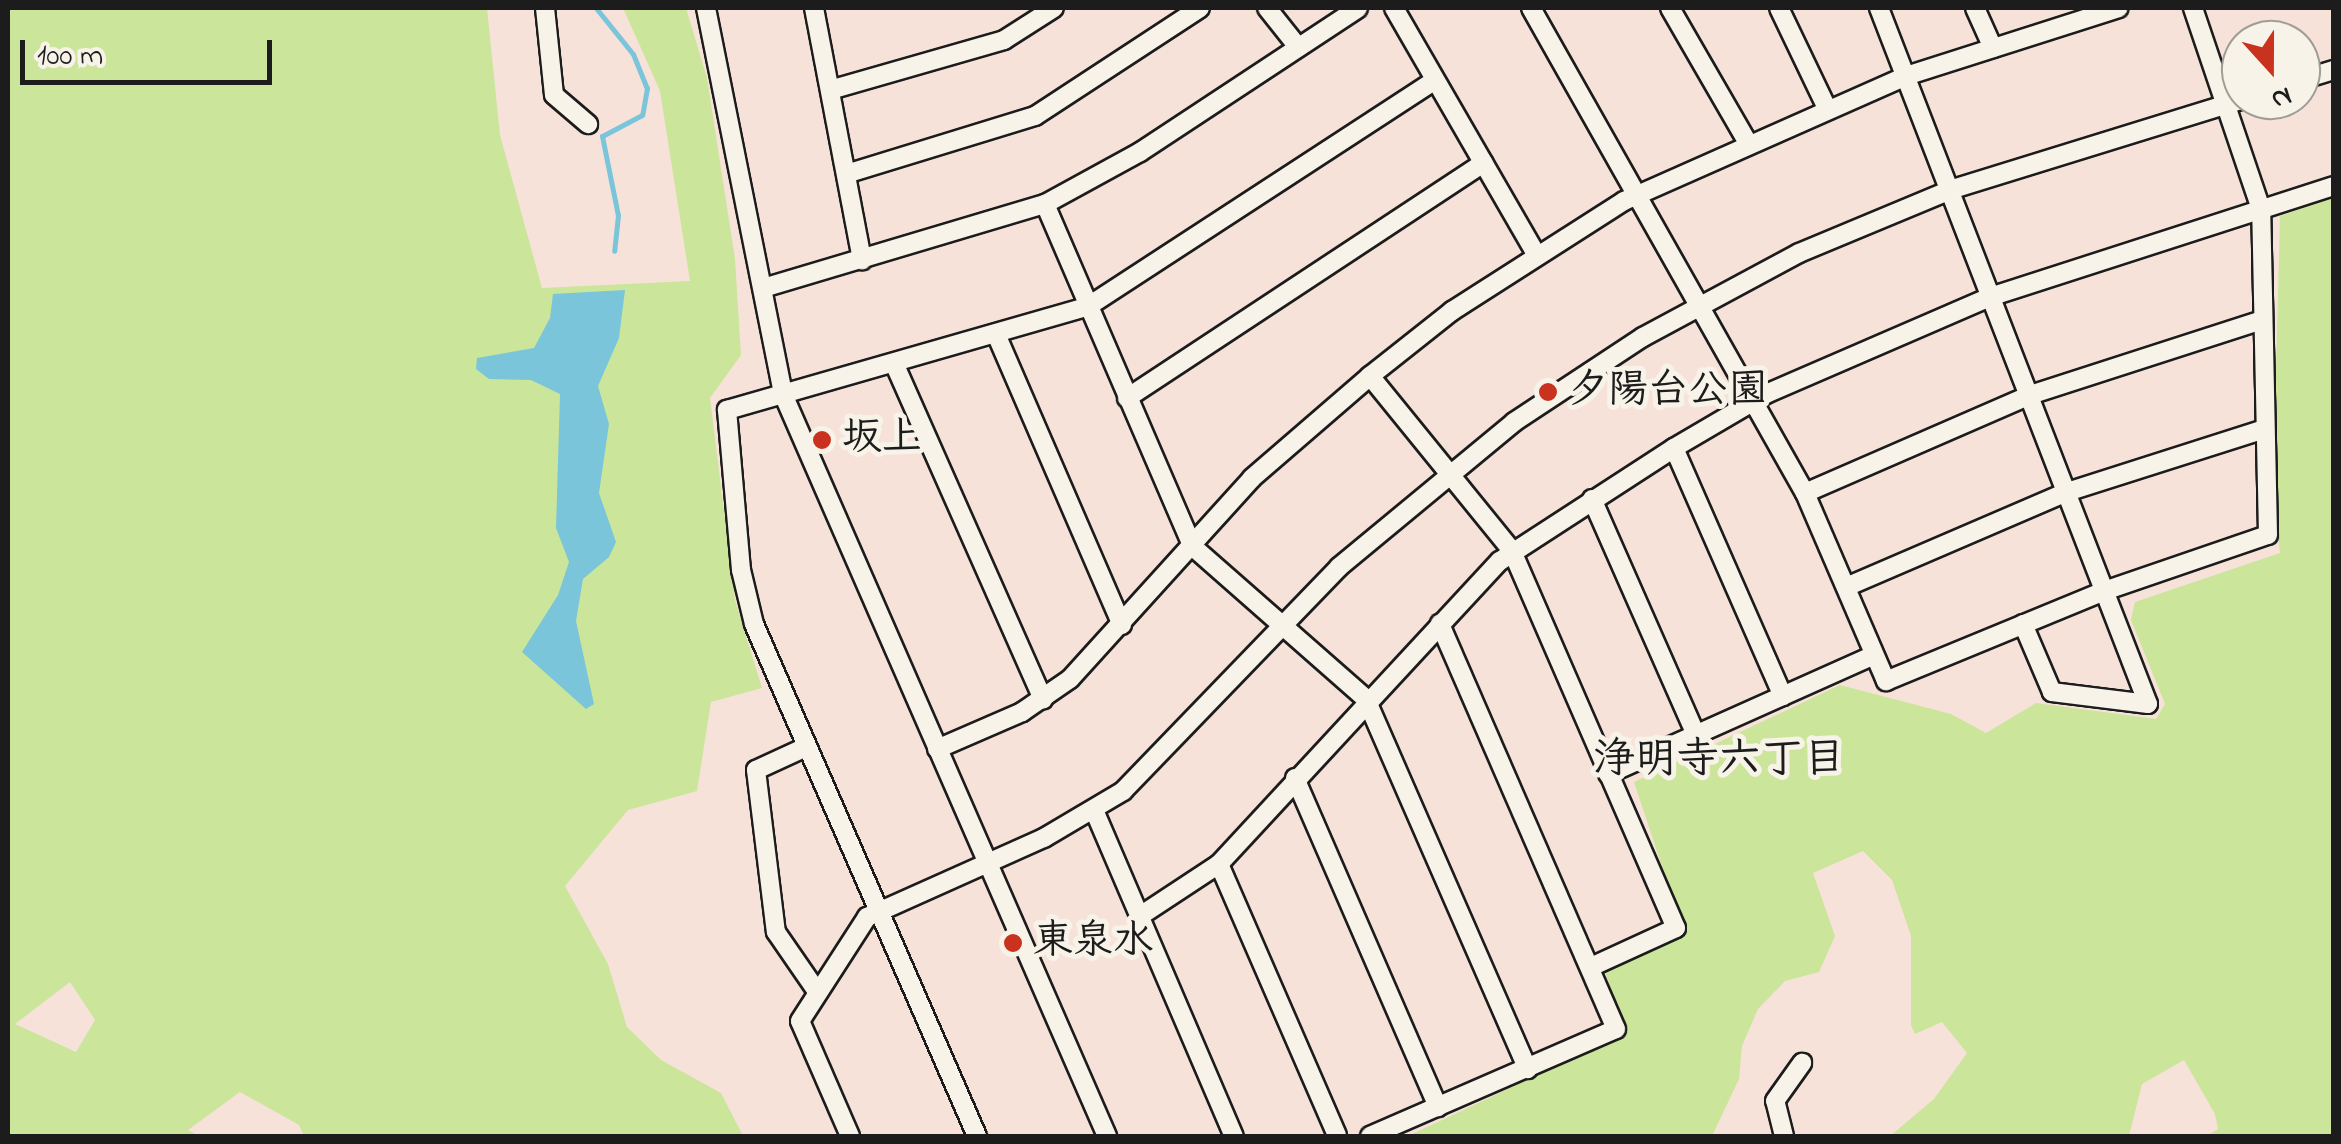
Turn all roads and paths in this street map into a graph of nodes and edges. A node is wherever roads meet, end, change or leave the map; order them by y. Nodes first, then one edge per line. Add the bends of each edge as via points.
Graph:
1 (544, 8) edge
2 (706, 8) edge
3 (814, 8) edge
4 (1054, 8) edge
5 (1200, 8) edge
6 (1267, 8) edge
7 (1358, 8) edge
8 (1394, 8) edge
9 (1531, 8) edge
10 (1670, 8) edge
11 (1779, 8) edge
12 (1879, 8) edge
13 (1975, 8) edge
14 (2119, 8) edge
15 (2193, 8) edge
16 (2084, 13) edge
17 (1298, 47) junction
18 (1993, 48) junction
19 (2221, 74) edge
20 (1909, 75) junction
21 (1435, 80) junction
22 (830, 90) junction
23 (2221, 106) edge
24 (1827, 108) junction
25 (2238, 120) edge
26 (588, 124) dead end
27 (1748, 144) junction
28 (1483, 163) junction
29 (846, 174) junction
30 (2334, 186) edge
31 (1954, 189) junction
32 (1638, 192) junction
33 (1045, 204) junction
34 (2261, 209) junction
35 (1537, 256) junction
36 (862, 260) junction
37 (762, 288) junction
38 (1993, 296) junction
39 (1700, 305) junction
40 (1088, 308) junction
41 (2262, 320) junction
42 (996, 334) junction
43 (894, 364) junction
44 (1370, 376) junction
45 (783, 394) junction
46 (2030, 395) junction
47 (1127, 398) junction
48 (1754, 400) junction
49 (2264, 428) junction
50 (1674, 448) junction
51 (1448, 472) junction
52 (2067, 492) junction
53 (1805, 493) junction
54 (1592, 499) junction
55 (1192, 546) junction
56 (1512, 551) junction
57 (1846, 587) junction
58 (2104, 591) junction
59 (1280, 624) junction
60 (1440, 624) junction
61 (2023, 624) junction
62 (1122, 625) junction
63 (1874, 655) junction
64 (1783, 696) junction
65 (1366, 698) junction
66 (1043, 700) junction
67 (1696, 735) junction
68 (806, 747) junction
69 (938, 749) junction
70 (1608, 774) junction
71 (1295, 778) junction
72 (1094, 810) junction
73 (987, 862) junction
74 (1219, 864) junction
75 (878, 909) junction
76 (1140, 916) junction
77 (1590, 967) junction
78 (816, 990) junction
79 (1802, 1064) dead end
80 (1528, 1069) junction
81 (1438, 1107) junction
82 (850, 1136) edge
83 (977, 1136) edge
84 (1107, 1136) edge
85 (1234, 1136) edge
86 (1338, 1136) edge
87 (1370, 1136) edge
88 (1784, 1136) edge

1 - 26 street via 554,95
2 - 37 street
3 - 22 street
4 - 22 street via 1004,40
5 - 29 street via 1035,116
6 - 17 street
7 - 17 street
8 - 21 street
9 - 32 street
10 - 27 street
11 - 24 street
12 - 20 street
13 - 18 street
14 - 16 street
15 - 19 street
16 - 18 street
17 - 33 street via 1140,152
18 - 20 street
20 - 24 street
20 - 31 street
21 - 28 street
21 - 40 street
22 - 29 street
23 - 31 street
24 - 27 street
25 - 34 street
27 - 32 street
28 - 35 street
28 - 47 street
29 - 36 street
30 - 34 street
31 - 38 street
31 - 39 street via 1799,254
32 - 35 street
32 - 39 street
33 - 36 street
33 - 40 street
34 - 38 street
34 - 41 street
35 - 44 street
36 - 37 street
37 - 45 street
38 - 46 street
38 - 48 street
39 - 48 street
39 - 51 street via 1577,378
40 - 42 street
40 - 47 street
41 - 46 street
41 - 49 street
42 - 43 street
42 - 62 street
43 - 45 street
43 - 66 street
44 - 51 street
44 - 55 street via 1252,478
45 - 68 street via 727,410 746,599
45 - 69 street
46 - 52 street
46 - 53 street
47 - 55 street
48 - 50 street
48 - 53 street
49 - 52 street
49 - 58 street via 2268,535
50 - 54 street
50 - 64 street
51 - 56 street
51 - 59 street
52 - 57 street
52 - 58 street
53 - 57 street
54 - 56 street
54 - 67 street
55 - 59 street
55 - 62 street
56 - 60 street
56 - 70 street
57 - 63 street
58 - 61 street
58 - 61 street via 2148,704 2052,692
59 - 65 street
59 - 72 street via 1154,764
60 - 65 street
60 - 77 street
61 - 63 street via 1886,681
62 - 66 street
63 - 64 street
64 - 67 street
65 - 71 street
65 - 80 street
66 - 69 street
67 - 70 street
68 - 75 street
68 - 78 street via 756,770 776,932
69 - 73 street
70 - 77 street via 1676,928
71 - 74 street
71 - 81 street
72 - 73 street
72 - 76 street
73 - 75 street
73 - 84 street
74 - 76 street
74 - 86 street
75 - 78 street
75 - 83 street
76 - 85 street
77 - 80 street via 1616,1029
78 - 82 street via 800,1021
79 - 88 street via 1775,1101
80 - 81 street
81 - 87 street

